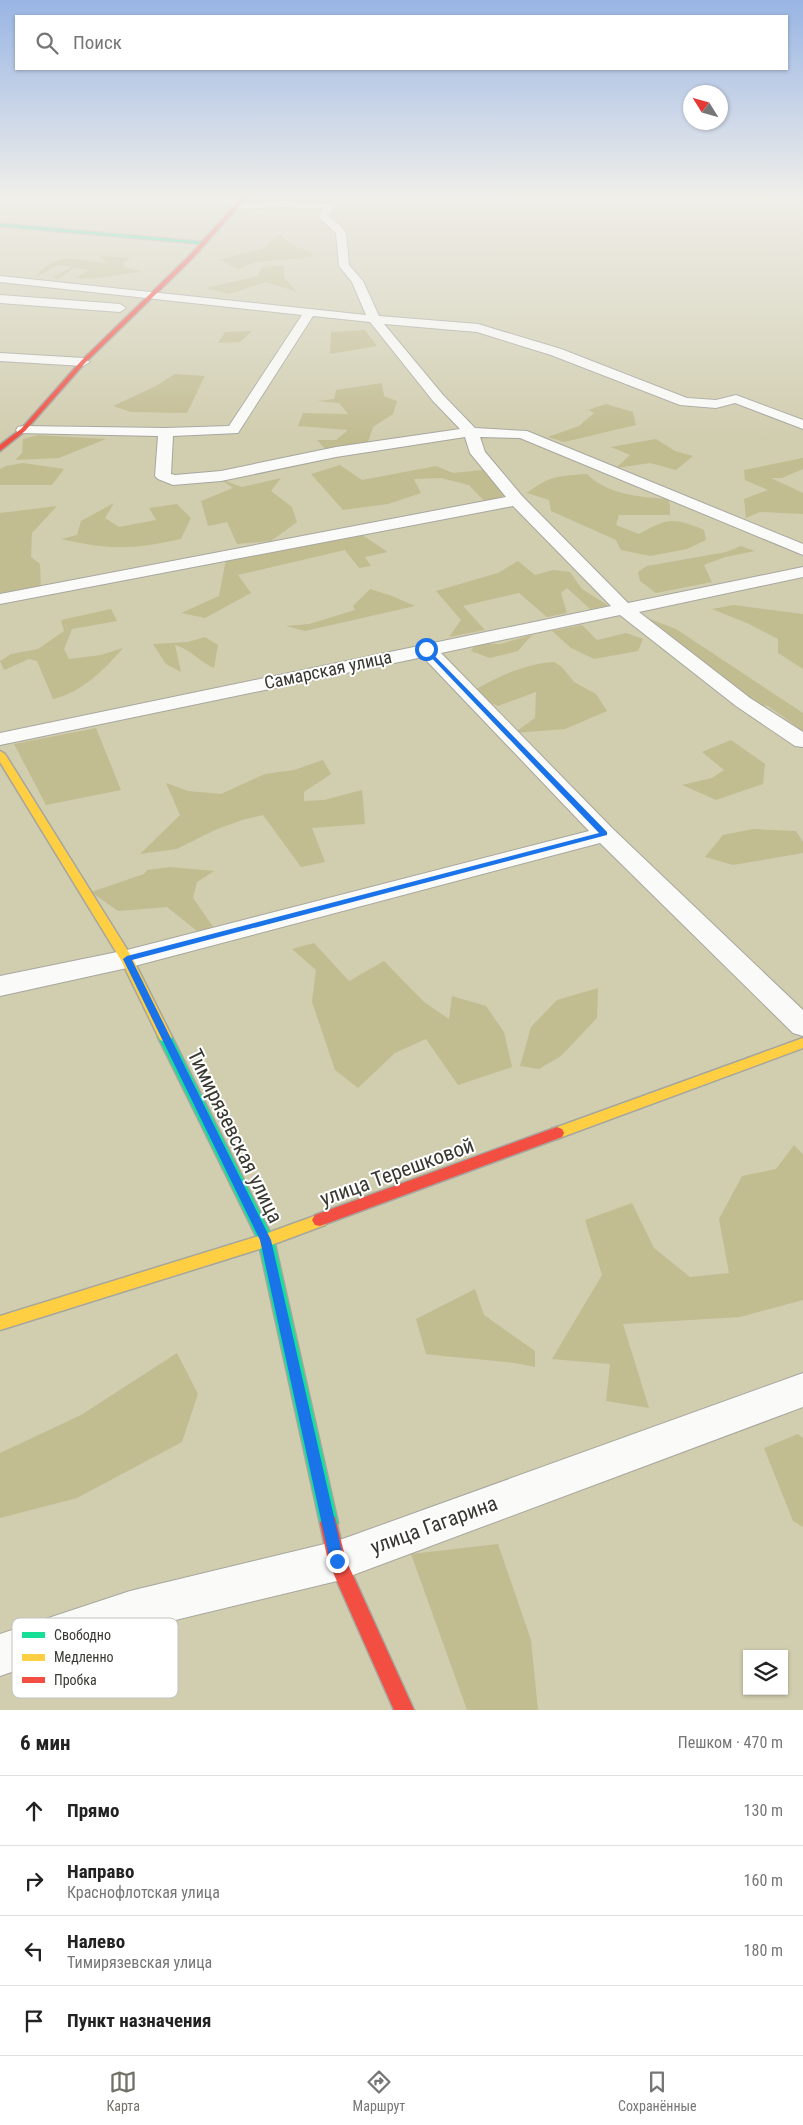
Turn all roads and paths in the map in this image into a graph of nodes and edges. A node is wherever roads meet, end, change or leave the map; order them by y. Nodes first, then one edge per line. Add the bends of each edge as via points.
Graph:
1 (170, 278) edge
2 (354, 278) edge
3 (0, 280) edge
4 (152, 296) junction
5 (0, 299) edge
6 (136, 309) junction
7 (155, 310) dead end
8 (184, 311) dead end
9 (307, 316) junction
10 (374, 319) junction
11 (0, 357) edge
12 (83, 362) junction
13 (803, 425) edge
14 (23, 430) junction
15 (166, 432) junction
16 (471, 432) junction
17 (0, 449) edge
18 (517, 500) junction
19 (803, 550) edge
20 (803, 572) edge
21 (0, 599) edge
22 (625, 610) junction
23 (426, 649) junction
24 (0, 739) edge
25 (803, 741) edge
26 (0, 754) edge
27 (605, 834) junction
28 (127, 959) junction
29 (0, 986) edge
30 (803, 1026) edge
31 (803, 1042) edge
32 (266, 1240) junction
33 (0, 1323) edge
34 (803, 1390) edge
35 (337, 1561) junction
36 (109, 1618) edge
37 (12, 1651) edge
38 (0, 1655) edge
39 (404, 1710) edge

1 - 4 street
2 - 10 street
3 - 4 street
4 - 6 street
4 - 10 street
5 - 6 street
6 - 7 street
6 - 12 street
8 - 9 street
9 - 10 street
9 - 15 street via 233,430
10 - 13 street via 478,328 556,352 685,402 716,404 736,399
10 - 16 street via 438,398
11 - 12 street
12 - 14 street
14 - 15 street
14 - 17 street
15 - 16 street via 162,476 173,480 222,476 336,452
16 - 18 street via 478,453
16 - 19 street via 522,434
18 - 21 street
18 - 22 street
20 - 22 street, Самарская улица
22 - 23 street, Самарская улица
22 - 25 street via 744,702
23 - 24 street, Самарская улица
23 - 27 street
26 - 28 street, Тимирязевская улица
27 - 28 street
27 - 30 street
28 - 29 street
28 - 32 street, Тимирязевская улица
31 - 32 street, улица Терешковой
32 - 33 street, улица Терешковой
32 - 35 street, Тимирязевская улица
34 - 35 street, улица Гагарина
35 - 36 street, улица Гагарина
35 - 39 street, Тимирязевская улица
37 - 38 street, улица Гагарина

